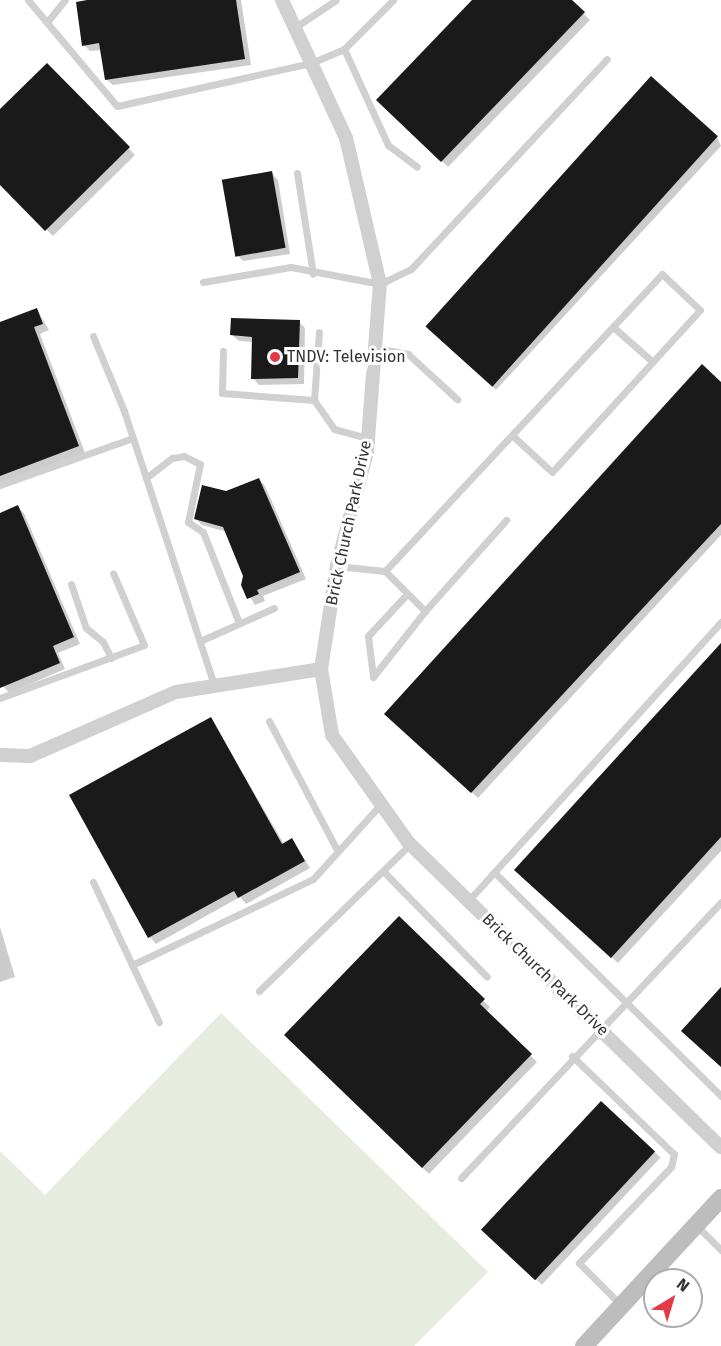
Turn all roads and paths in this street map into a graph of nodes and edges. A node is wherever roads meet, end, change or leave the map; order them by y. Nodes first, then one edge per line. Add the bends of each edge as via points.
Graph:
1 (28, 0) edge
2 (65, 0) edge
3 (282, 0) edge
4 (336, 0) edge
5 (393, 0) edge
6 (46, 22) junction
7 (294, 28) junction
8 (344, 49) junction
9 (606, 59) dead end
10 (311, 63) junction
11 (417, 167) dead end
12 (297, 173) dead end
13 (313, 274) junction
14 (203, 282) dead end
15 (380, 284) junction
16 (613, 327) junction
17 (319, 332) dead end
18 (93, 336) dead end
19 (375, 348) junction
20 (223, 351) dead end
21 (653, 362) junction
22 (457, 399) dead end
23 (314, 400) junction
24 (513, 436) junction
25 (133, 438) junction
26 (368, 438) junction
27 (147, 478) junction
28 (0, 485) edge
29 (506, 520) dead end
30 (337, 566) junction
31 (385, 570) junction
32 (113, 573) dead end
33 (71, 584) dead end
34 (407, 594) junction
35 (274, 608) dead end
36 (425, 610) junction
37 (721, 622) edge
38 (239, 623) junction
39 (200, 641) junction
40 (111, 658) junction
41 (321, 669) junction
42 (214, 686) junction
43 (0, 698) edge
44 (269, 721) dead end
45 (0, 755) edge
46 (381, 804) junction
47 (410, 844) junction
48 (338, 850) junction
49 (382, 871) junction
50 (495, 872) junction
51 (93, 882) dead end
52 (468, 901) junction
53 (721, 902) edge
54 (132, 965) junction
55 (487, 977) dead end
56 (259, 991) dead end
57 (625, 1001) junction
58 (159, 1022) dead end
59 (598, 1028) junction
60 (572, 1056) junction
61 (721, 1096) edge
62 (721, 1147) edge
63 (460, 1178) dead end
64 (721, 1198) edge
65 (696, 1225) junction
66 (721, 1250) edge
67 (621, 1305) junction
68 (584, 1346) edge

1 - 6 lane
2 - 6 lane
3 - 7 street, Brick Church Park Drive
4 - 7 lane
5 - 8 lane
6 - 10 lane via 117,106
7 - 10 street, Brick Church Park Drive
8 - 10 lane
8 - 11 lane via 388,145
9 - 15 lane via 411,269
10 - 15 street, Brick Church Park Drive via 346,138
12 - 13 lane
13 - 14 lane via 291,267
13 - 15 lane
15 - 19 street, Brick Church Park Drive
16 - 21 lane
16 - 21 lane via 662,274 700,310
16 - 24 lane
17 - 23 lane
18 - 25 lane
19 - 22 lane via 408,354
19 - 26 street, Brick Church Park Drive
20 - 23 lane via 222,393
21 - 24 lane via 552,472
23 - 26 lane via 334,429
24 - 31 lane
25 - 27 lane
25 - 28 lane
26 - 30 street, Brick Church Park Drive
27 - 38 lane via 172,458 184,456 200,464 188,522 203,532
27 - 39 lane
29 - 36 lane
30 - 31 lane
30 - 41 street, Brick Church Park Drive
31 - 34 lane
32 - 40 lane via 144,645
33 - 40 lane via 86,628 103,642
34 - 36 lane
34 - 36 lane via 368,636 373,677
35 - 38 lane
37 - 50 lane
38 - 39 lane
39 - 42 lane
40 - 43 lane
41 - 42 street
41 - 46 street, Brick Church Park Drive via 332,735
42 - 45 street via 176,692 30,756
44 - 48 lane
46 - 47 street, Brick Church Park Drive
46 - 48 lane
47 - 49 lane
47 - 52 street, Brick Church Park Drive
48 - 54 lane via 313,879
49 - 55 lane
49 - 56 lane
50 - 52 lane
50 - 57 lane
51 - 54 lane
52 - 59 street, Brick Church Park Drive
53 - 57 lane
54 - 58 lane
57 - 59 lane
57 - 61 lane
59 - 60 lane
59 - 62 street, Brick Church Park Drive
60 - 63 lane
60 - 67 lane via 674,1154 671,1167 579,1263
64 - 65 main road
65 - 66 lane
65 - 67 main road
67 - 68 main road

